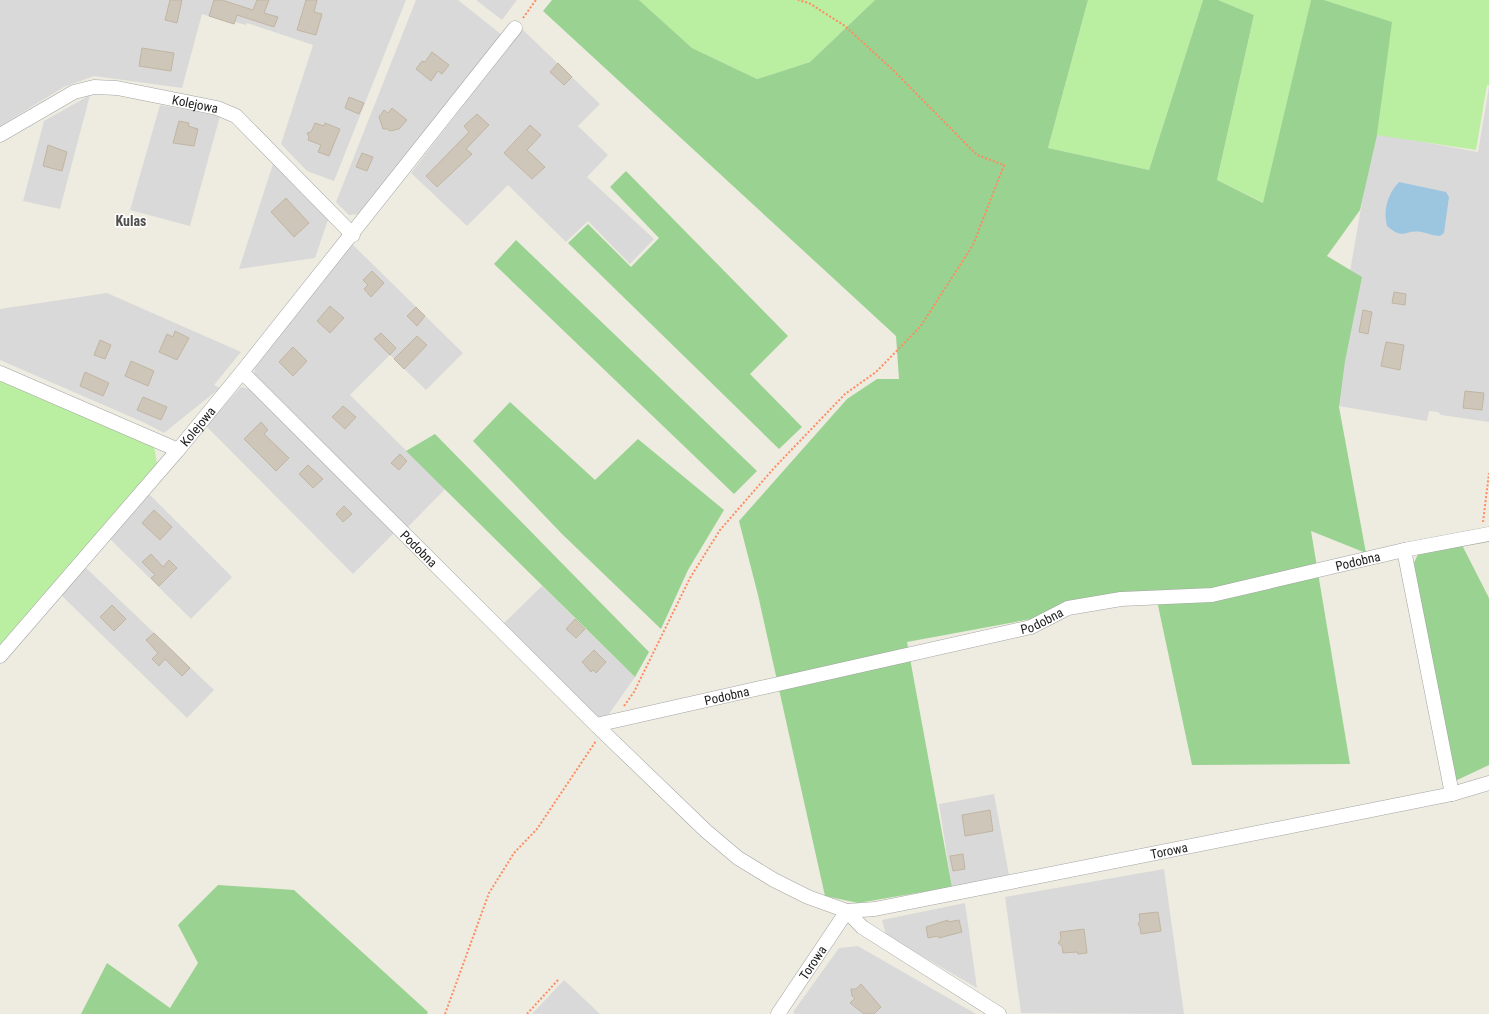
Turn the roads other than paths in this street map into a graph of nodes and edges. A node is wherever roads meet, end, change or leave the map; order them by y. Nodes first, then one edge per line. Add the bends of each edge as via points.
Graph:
1 (515, 28) road end
2 (0, 135) edge
3 (352, 235) junction
4 (242, 372) junction
5 (0, 373) edge
6 (178, 450) junction
7 (1485, 534) edge
8 (1404, 550) junction
9 (0, 656) edge
10 (599, 728) junction
11 (1489, 783) edge
12 (1452, 794) junction
13 (847, 911) junction
14 (778, 1014) edge
15 (999, 1014) edge

1 - 3 street, Kolejowa
2 - 3 street, Kolejowa via 74,92 94,87 117,88 217,108 236,116
3 - 4 street, Kolejowa
4 - 6 street, Kolejowa
4 - 10 street, Podobna
5 - 6 street, Kolejowa
6 - 9 street, Kolejowa
7 - 8 street, Podobna
8 - 10 street, Podobna via 1212,596 1121,599 1068,608 1031,627 613,721
8 - 12 street
10 - 13 street, Podobna via 706,831 738,858 808,897
11 - 12 street, Torowa
12 - 13 street, Torowa via 875,909
13 - 14 street, Torowa
13 - 15 street via 862,927

